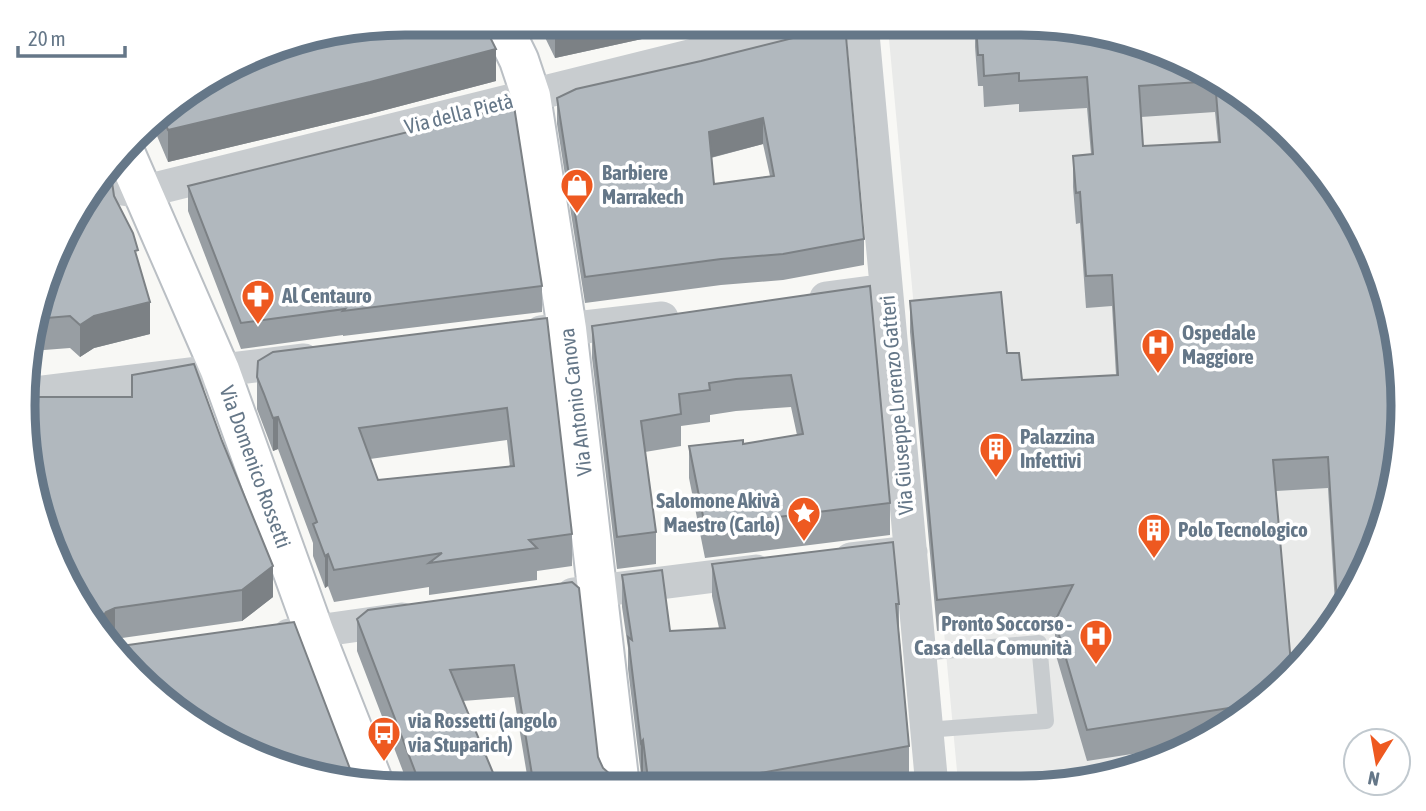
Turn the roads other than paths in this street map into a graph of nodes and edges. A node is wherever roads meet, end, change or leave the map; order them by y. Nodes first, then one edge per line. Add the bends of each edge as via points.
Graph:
1 (507, 35) edge
2 (774, 35) edge
3 (863, 35) edge
4 (531, 96) junction
5 (128, 160) edge
6 (107, 187) edge
7 (142, 192) junction
8 (886, 290) junction
9 (803, 300) edge
10 (692, 314) edge
11 (567, 329) junction
12 (513, 335) edge
13 (336, 356) edge
14 (220, 370) junction
15 (36, 393) edge
16 (911, 552) junction
17 (598, 591) junction
18 (545, 598) edge
19 (425, 616) edge
20 (314, 631) junction
21 (255, 639) edge
22 (920, 653) junction
23 (926, 730) junction
24 (371, 774) edge
25 (619, 776) edge
26 (931, 776) edge

1 - 4 main road, Via Antonio Canova
2 - 4 street, Via della Pietà
3 - 8 street, Via Giuseppe Lorenzo Gatteri
4 - 7 street, Via della Pietà
4 - 11 main road, Via Antonio Canova
5 - 7 main road, Via Domenico Rossetti
6 - 7 street, Via della Pietà
7 - 14 main road, Via Domenico Rossetti
8 - 9 street
8 - 16 street, Via Giuseppe Lorenzo Gatteri
10 - 11 street
11 - 12 street
11 - 17 main road, Via Antonio Canova
13 - 14 street
14 - 15 street
14 - 20 main road, Via Domenico Rossetti
16 - 17 street
16 - 22 street, Via Giuseppe Lorenzo Gatteri
17 - 18 street
17 - 25 main road, Via Antonio Canova
19 - 20 street
20 - 21 street
20 - 24 main road, Via Domenico Rossetti
22 - 23 street, Via Giuseppe Lorenzo Gatteri
22 - 23 lane via 1039,643 1045,708 1046,721
23 - 26 street, Via Giuseppe Lorenzo Gatteri

